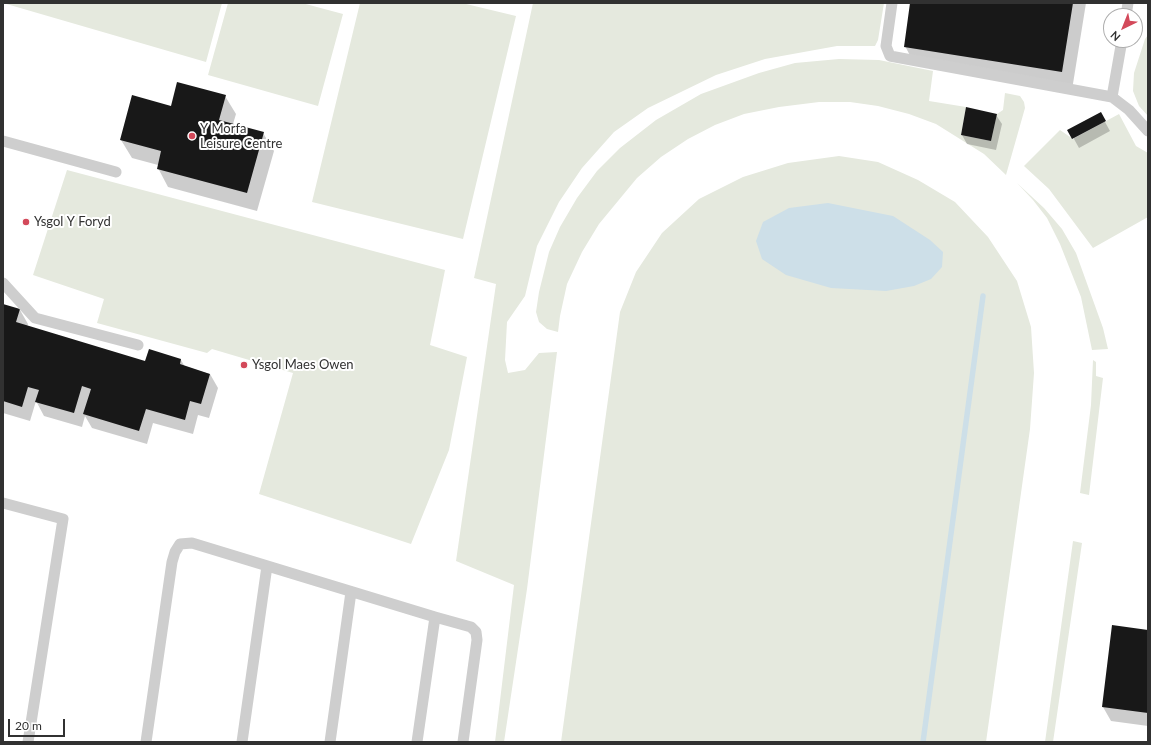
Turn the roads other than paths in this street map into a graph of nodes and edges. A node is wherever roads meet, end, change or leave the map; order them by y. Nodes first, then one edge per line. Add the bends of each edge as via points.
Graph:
1 (892, 3) edge
2 (1121, 48) edge
3 (1112, 97) junction
4 (1148, 131) edge
5 (3, 141) edge
6 (116, 172) dead end
7 (3, 283) edge
8 (138, 346) dead end
9 (3, 503) edge
10 (267, 566) junction
11 (351, 592) junction
12 (435, 617) junction
13 (28, 742) edge
14 (146, 742) edge
15 (242, 742) edge
16 (330, 742) edge
17 (417, 742) edge
18 (463, 742) edge

1 - 3 lane via 886,46 890,56
2 - 3 lane
3 - 4 lane via 1129,110
5 - 6 lane
7 - 8 lane via 35,318
9 - 13 lane via 63,519
10 - 11 lane
10 - 14 lane via 192,543 180,544 174,552
10 - 15 lane
11 - 12 lane
11 - 16 lane
12 - 17 lane
12 - 18 lane via 471,627 476,632

